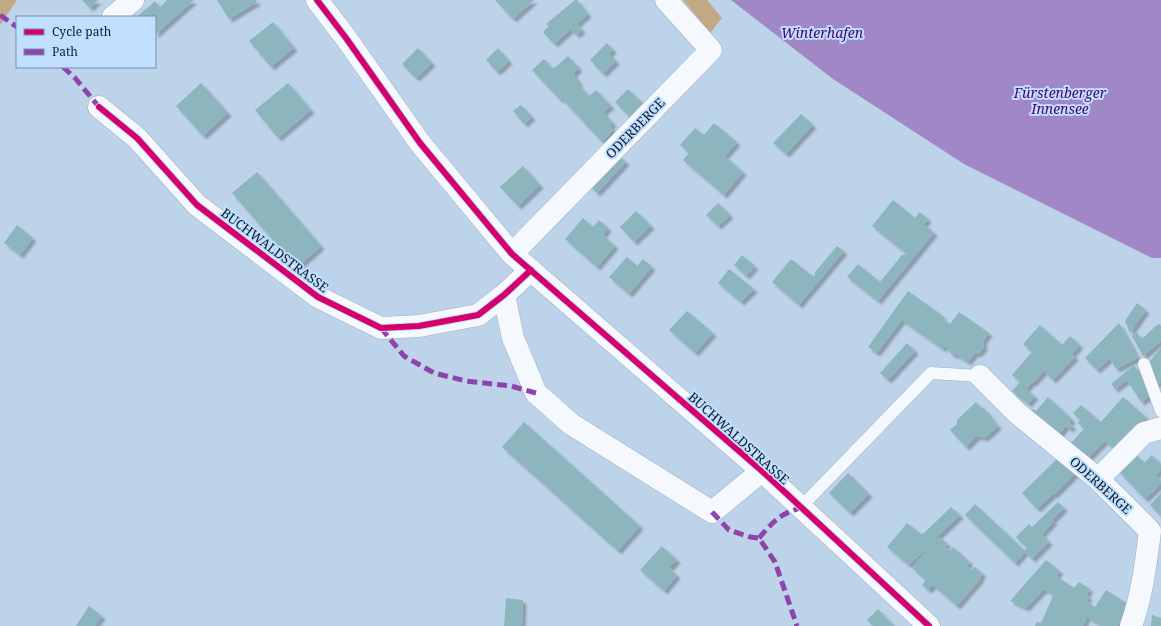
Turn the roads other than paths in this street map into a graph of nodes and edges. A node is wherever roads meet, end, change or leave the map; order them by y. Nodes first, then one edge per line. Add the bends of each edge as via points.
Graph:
1 (133, 0) edge
2 (317, 0) edge
3 (666, 0) edge
4 (114, 16) edge
5 (99, 107) dead end
6 (512, 254) junction
7 (531, 270) junction
8 (504, 295) junction
9 (1144, 364) dead end
10 (980, 376) joint
11 (1161, 411) edge
12 (1161, 428) edge
13 (762, 472) junction
14 (1098, 479) junction
15 (800, 508) junction
16 (929, 626) edge
17 (1131, 626) edge

1 - 4 street
2 - 6 street, BUCHWALDSTRASSE via 420,142
3 - 6 street, ODERBERGE via 711,50
5 - 8 street, BUCHWALDSTRASSE via 137,138 197,205 318,297 382,328 419,326 478,315
6 - 7 street, BUCHWALDSTRASSE
7 - 8 street, BUCHWALDSTRASSE
7 - 13 street, BUCHWALDSTRASSE
8 - 13 street, BUCHWALDSTRASSE via 513,338 536,393 572,424 712,512
9 - 11 lane
10 - 14 street, ODERBERGE via 1017,413
10 - 15 lane via 931,373
12 - 14 street via 1144,433
13 - 15 street, BUCHWALDSTRASSE
14 - 17 street, ODERBERGE via 1150,530 1135,617
15 - 16 street, BUCHWALDSTRASSE

